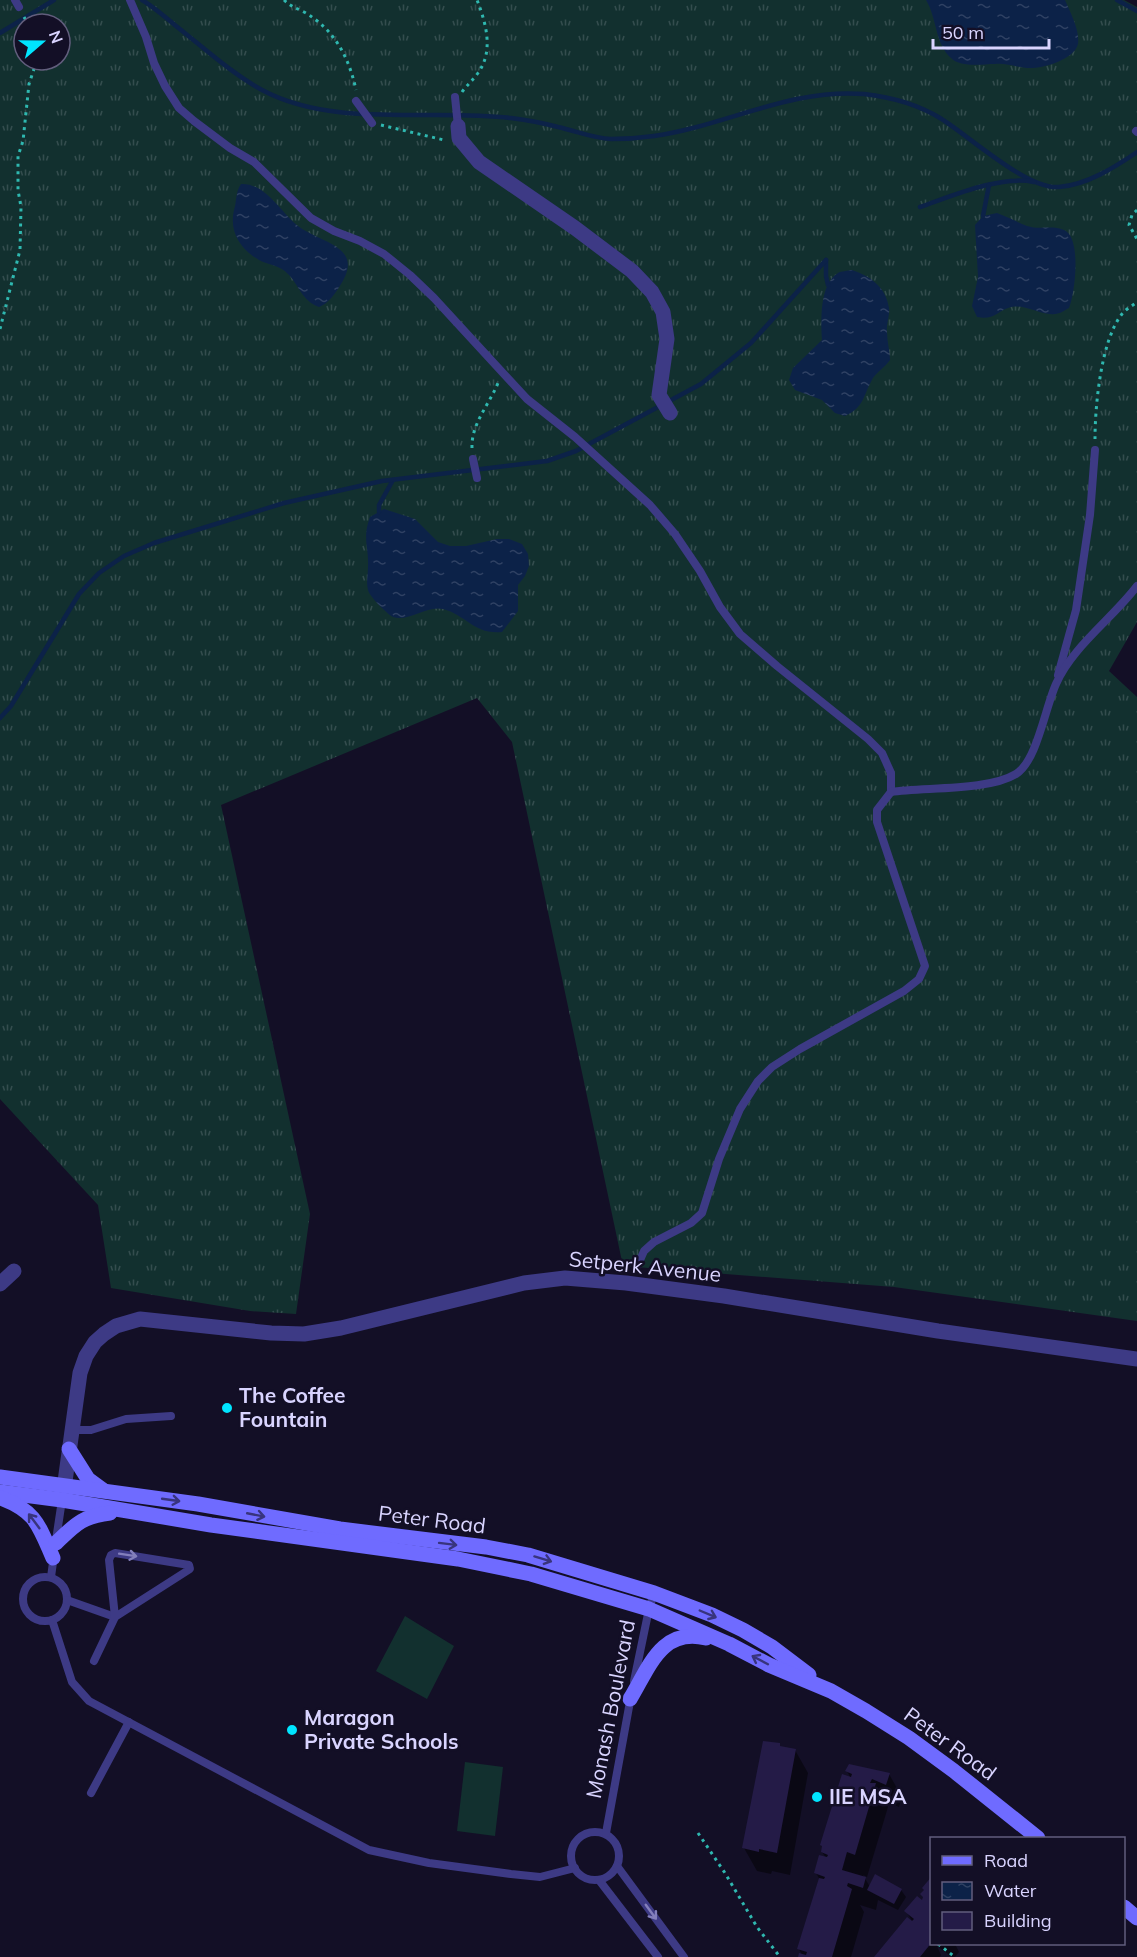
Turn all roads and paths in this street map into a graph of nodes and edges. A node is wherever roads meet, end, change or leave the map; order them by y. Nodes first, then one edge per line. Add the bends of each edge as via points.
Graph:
1 (130, 0) edge
2 (284, 0) edge
3 (477, 0) edge
4 (33, 72) edge
5 (455, 101) joint
6 (357, 102) joint
7 (372, 123) joint
8 (458, 126) joint
9 (448, 142) dead end
10 (1137, 210) edge
11 (1137, 239) edge
12 (1137, 302) edge
13 (0, 329) edge
14 (503, 373) junction
15 (670, 413) dead end
16 (1095, 450) joint
17 (473, 455) joint
18 (477, 478) dead end
19 (1137, 586) edge
20 (1056, 682) junction
21 (891, 792) junction
22 (637, 1267) dead end
23 (14, 1271) dead end
24 (0, 1284) edge
25 (1137, 1359) edge
26 (171, 1416) dead end
27 (72, 1430) junction
28 (69, 1449) junction
29 (0, 1477) edge
30 (103, 1490) junction
31 (0, 1492) edge
32 (63, 1493) junction
33 (0, 1498) edge
34 (122, 1511) junction
35 (55, 1550) junction
36 (51, 1578) junction
37 (654, 1593) junction
38 (67, 1600) junction
39 (649, 1608) junction
40 (115, 1617) junction
41 (52, 1620) junction
42 (729, 1644) junction
43 (94, 1661) dead end
44 (831, 1691) junction
45 (630, 1699) junction
46 (129, 1722) junction
47 (91, 1793) dead end
48 (606, 1833) junction
49 (698, 1833) dead end
50 (1036, 1837) edge
51 (617, 1866) junction
52 (574, 1868) junction
53 (600, 1880) junction
54 (1125, 1908) edge
55 (1137, 1918) edge
56 (939, 1945) edge
57 (658, 1957) edge
58 (684, 1957) edge
59 (780, 1957) edge
60 (955, 1957) edge

1 - 14 lane via 154,63 179,108 254,162 311,218 384,254 434,298
2 - 6 path via 328,30 337,42 352,73
3 - 5 path via 488,39 487,55 479,73
4 - 13 path via 18,156 20,250
5 - 8 lane
6 - 7 lane
7 - 9 path
8 - 15 street via 459,138 479,162 632,271 652,292 663,312 667,339 659,395
10 - 11 path via 1129,225
12 - 16 path via 1122,313 1102,365
14 - 17 path via 476,424
14 - 21 lane via 527,399 650,505 675,534 741,634 882,753 891,773
16 - 20 lane via 1076,610
17 - 18 lane
19 - 20 lane
20 - 21 lane via 1036,746 1025,768 1014,776 986,784
21 - 22 lane via 877,810 877,822 924,966 919,979 772,1066 740,1109 702,1213 654,1242 644,1251
23 - 24 street
25 - 27 street, Setperk Avenue via 724,1296 566,1278 524,1283 321,1332 271,1333 158,1319 116,1326 95,1342 86,1356
26 - 27 lane via 126,1419 91,1430
27 - 28 street
28 - 30 main road via 88,1479
28 - 32 street
29 - 32 main road, Peter Road
30 - 32 main road, Peter Road
30 -> 37 main road, Peter Road via 340,1529 486,1547 528,1555
31 - 32 main road, Peter Road
32 - 34 main road, Peter Road
32 - 35 lane
35 -> 33 main road via 30,1514
34 - 35 main road via 82,1519
34 - 39 main road, Peter Road via 458,1559 531,1574
35 - 36 lane
36 - 38 lane via 63,1586
36 - 41 lane via 30,1582 23,1602 35,1619
37 - 39 lane, Monash Boulevard
37 -> 44 main road, Peter Road via 743,1630
38 - 40 lane
38 - 41 lane via 62,1614
39 - 42 main road, Peter Road
39 - 45 lane, Monash Boulevard
40 -> 40 lane via 111,1555 191,1567 172,1581
40 - 43 lane
41 - 46 lane via 72,1682 89,1701
44 -> 42 main road, Peter Road
42 - 45 main road via 692,1635 665,1645
44 - 50 main road, Peter Road via 909,1738
45 - 48 lane, Monash Boulevard
46 - 47 lane
46 - 52 lane via 369,1850 511,1874 540,1876
48 - 51 lane via 619,1849
48 - 52 lane via 591,1832 577,1839 571,1853
49 - 59 path
51 - 53 lane
51 -> 58 lane
52 - 53 lane via 585,1878
53 - 57 lane
54 - 55 main road
56 - 60 path

